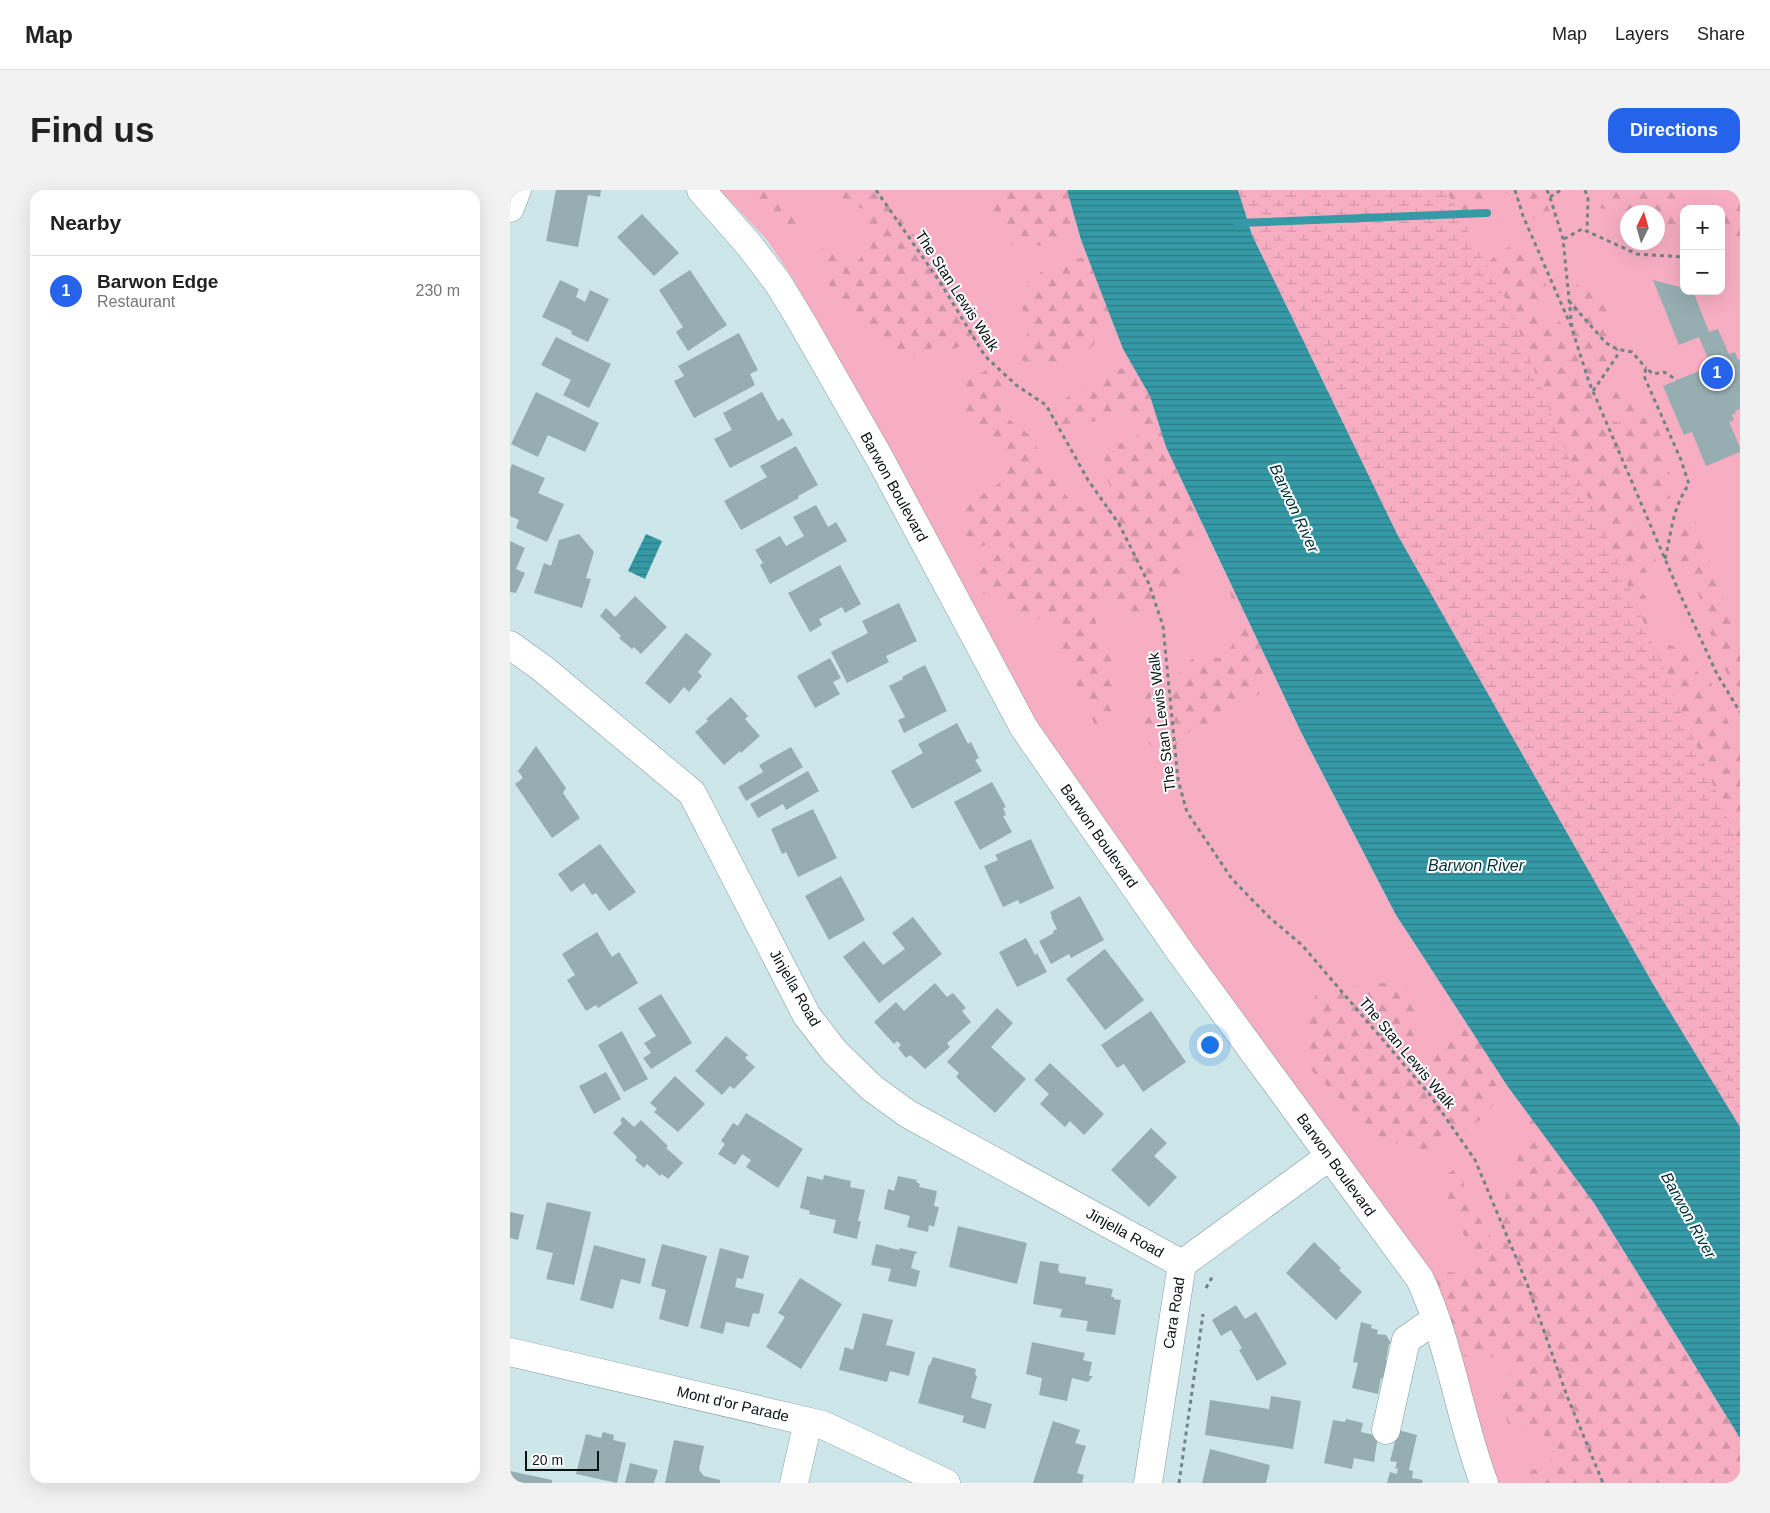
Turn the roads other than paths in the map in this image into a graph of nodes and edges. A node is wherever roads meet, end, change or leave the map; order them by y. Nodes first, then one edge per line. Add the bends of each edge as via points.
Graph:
1 (518, 190) edge
2 (701, 190) edge
3 (510, 208) edge
4 (510, 645) edge
5 (1330, 1156) junction
6 (1182, 1264) junction
7 (1436, 1319) junction
8 (510, 1352) edge
9 (808, 1422) junction
10 (1386, 1430) dead end
11 (794, 1483) edge
12 (946, 1483) edge
13 (1148, 1483) edge
14 (1484, 1483) edge

1 - 3 street
2 - 5 street, Barwon Boulevard via 750,246 800,319 884,466 1024,728 1181,953
4 - 6 street, Jinjella Road via 692,793 807,1016 835,1052 872,1088 908,1114
5 - 6 street, Cara Road
5 - 7 street, Barwon Boulevard via 1420,1280
6 - 13 street, Cara Road
7 - 10 street via 1406,1340
7 - 14 street, Barwon Boulevard
8 - 9 street, Mont d'or Parade
9 - 11 street
9 - 12 street, Mont d'or Parade via 823,1425

